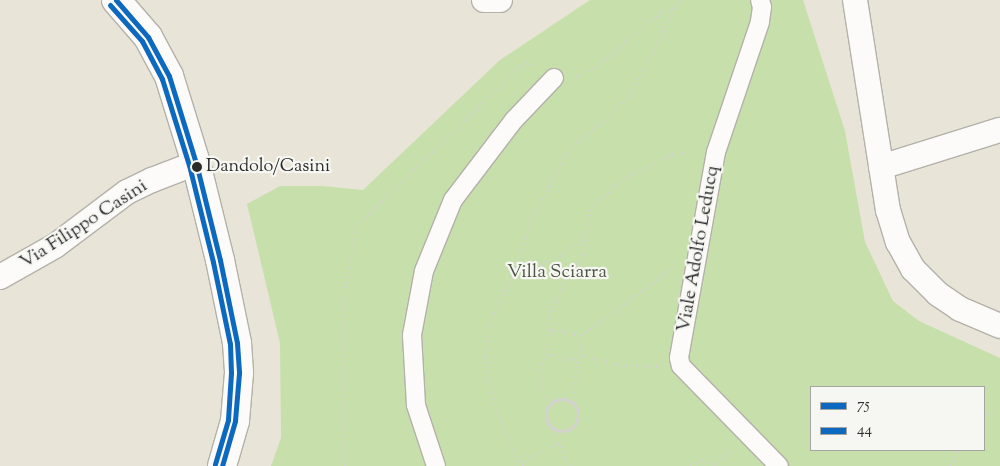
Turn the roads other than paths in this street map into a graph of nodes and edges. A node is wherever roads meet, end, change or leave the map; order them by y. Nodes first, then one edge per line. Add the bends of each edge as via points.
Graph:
1 (116, 0) edge
2 (484, 0) edge
3 (500, 0) edge
4 (760, 0) edge
5 (855, 0) edge
6 (554, 78) road end
7 (1000, 130) edge
8 (196, 163) junction
9 (881, 167) junction
10 (0, 277) edge
11 (1000, 326) edge
12 (222, 466) edge
13 (436, 466) edge
14 (779, 466) edge

1 - 8 street via 148,37 163,64
2 - 3 street
4 - 14 street, Viale Adolfo Leducq via 760,22 716,152 679,358 681,366
5 - 9 street
6 - 13 street via 514,120 453,200 424,271 412,343 416,405
7 - 9 street
8 - 10 street, Via Filippo Casini via 127,192 55,246
8 - 12 street via 237,343 237,403 231,440
9 - 11 street via 891,224 913,269 948,301

